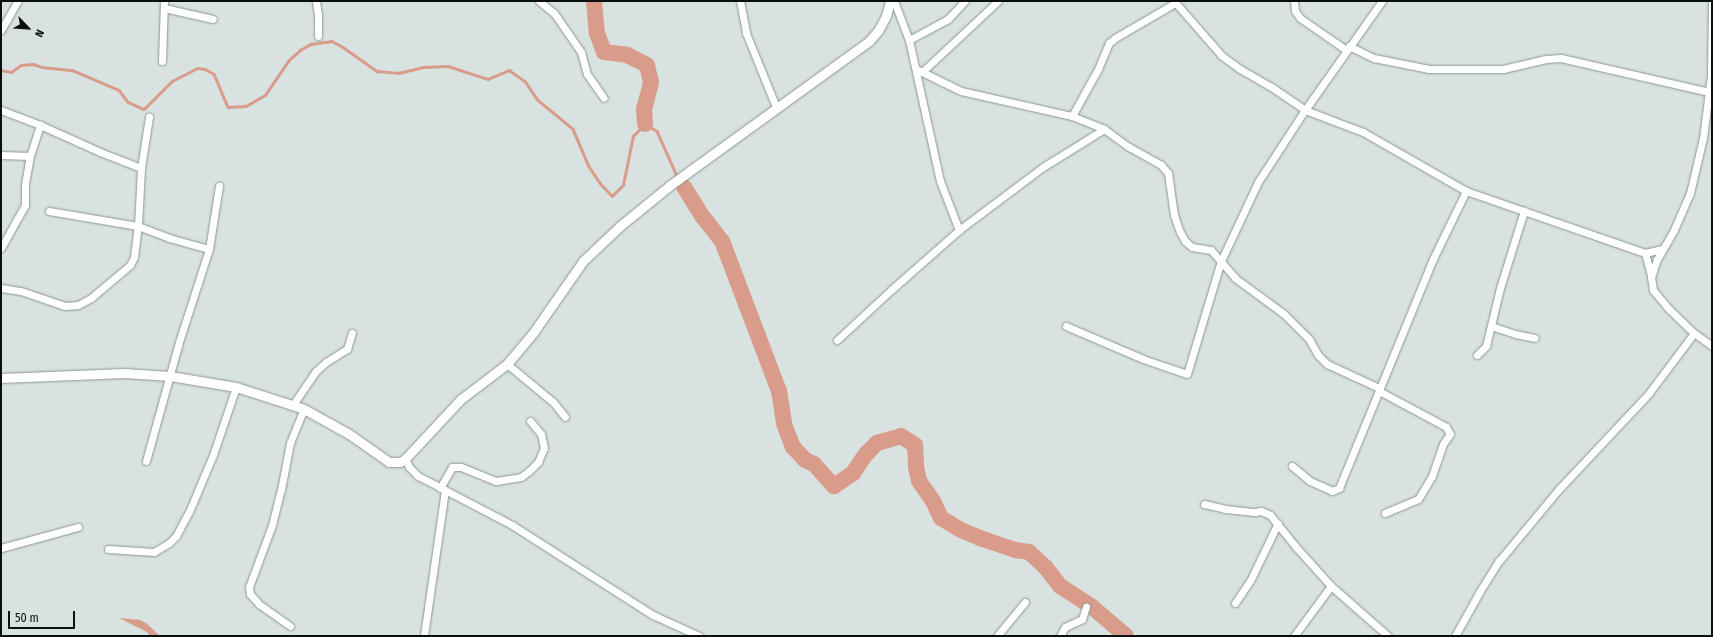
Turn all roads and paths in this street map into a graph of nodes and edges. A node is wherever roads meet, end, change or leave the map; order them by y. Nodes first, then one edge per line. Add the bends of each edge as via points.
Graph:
1 (18, 1) edge
2 (316, 1) edge
3 (539, 1) edge
4 (740, 1) edge
5 (890, 1) edge
6 (894, 1) edge
7 (965, 1) edge
8 (998, 1) edge
9 (1294, 1) edge
10 (1382, 1) edge
11 (1175, 2) edge
12 (1712, 4) edge
13 (164, 5) edge
14 (213, 18) dead end
15 (1, 30) edge
16 (318, 36) dead end
17 (909, 40) junction
18 (1347, 48) junction
19 (162, 61) dead end
20 (919, 71) junction
21 (1709, 92) junction
22 (604, 98) dead end
23 (776, 107) junction
24 (1, 110) edge
25 (1305, 110) junction
26 (1072, 116) junction
27 (149, 117) dead end
28 (40, 125) junction
29 (1104, 129) junction
30 (1, 155) edge
31 (30, 156) junction
32 (141, 168) junction
33 (219, 186) dead end
34 (1466, 191) junction
35 (49, 211) dead end
36 (1524, 211) junction
37 (138, 226) junction
38 (959, 230) junction
39 (1, 248) edge
40 (209, 249) junction
41 (1664, 249) junction
42 (1645, 253) junction
43 (1221, 261) junction
44 (1651, 277) junction
45 (1, 288) edge
46 (1066, 326) dead end
47 (1491, 326) junction
48 (352, 333) dead end
49 (1694, 333) junction
50 (1535, 338) dead end
51 (837, 340) dead end
52 (1712, 346) edge
53 (1477, 355) dead end
54 (507, 364) junction
55 (170, 376) junction
56 (1, 378) edge
57 (236, 387) junction
58 (1379, 389) junction
59 (292, 406) junction
60 (304, 409) junction
61 (565, 417) dead end
62 (530, 421) dead end
63 (405, 459) junction
64 (146, 461) dead end
65 (1292, 466) dead end
66 (442, 489) junction
67 (1204, 504) dead end
68 (1385, 513) dead end
69 (1278, 523) junction
70 (78, 527) dead end
71 (1, 548) edge
72 (108, 549) dead end
73 (1331, 586) junction
74 (1025, 602) dead end
75 (1234, 603) dead end
76 (1086, 607) dead end
77 (290, 626) dead end
78 (424, 636) edge
79 (699, 636) edge
80 (997, 636) edge
81 (1060, 636) edge
82 (1294, 636) edge
83 (1388, 636) edge
84 (1455, 636) edge

1 - 15 street
2 - 16 street
3 - 22 street via 554,13 581,52 587,74
4 - 23 street via 746,33
5 - 23 street via 886,16 869,41
6 - 17 street
7 - 17 street via 948,19
8 - 20 street
9 - 18 street via 1295,11 1300,18
10 - 18 street
11 - 25 street via 1222,56
11 - 26 street via 1109,43
12 - 21 street
13 - 14 street
13 - 19 street
17 - 20 street
18 - 21 street via 1374,58 1429,68 1503,70 1546,59 1561,58
18 - 25 street
20 - 26 street via 961,91
20 - 38 street via 940,181
21 - 41 street via 1703,138 1690,193
23 - 54 street via 669,186 620,226 583,261 533,333
24 - 28 street
25 - 34 street via 1363,132
25 - 43 street via 1258,182
26 - 29 street
27 - 32 street
28 - 31 street
28 - 32 street
29 - 38 street via 1042,167
29 - 43 street via 1129,148 1164,168 1168,173 1174,214 1180,232 1192,247 1211,250
30 - 31 street
31 - 39 street via 25,184 25,205
32 - 37 street
33 - 40 street
34 - 36 street
34 - 58 street via 1433,259
35 - 37 street
36 - 42 street
36 - 47 street
37 - 40 street
37 - 45 street via 134,257 130,265 91,298 78,305 65,306 21,290
38 - 51 street
40 - 55 street
41 - 42 street
41 - 44 street via 1657,259
42 - 44 street
43 - 46 street via 1187,374 1143,359
43 - 58 street via 1235,278 1284,314 1327,364
44 - 49 street via 1653,290
47 - 50 street
47 - 53 street via 1486,346
48 - 59 street via 347,349 316,371
49 - 52 street
49 - 84 street via 1649,393 1559,489 1499,561
54 - 61 street via 553,402
54 - 63 street via 461,399
55 - 56 street via 124,373
55 - 57 street
55 - 64 street
57 - 59 street
57 - 72 street via 213,455 176,536 154,552
58 - 65 street via 1352,458 1336,490 1332,491 1310,481
58 - 68 street via 1446,426 1450,434 1443,444 1432,476 1418,499
59 - 60 street
60 - 63 street via 349,434 389,462 400,462
60 - 77 street via 290,443 272,525 249,587 250,594 259,604
62 - 66 street via 541,434 544,448 538,462 529,471 521,477 496,480 461,467 452,467
63 - 66 street via 418,476
66 - 78 street
66 - 79 street via 512,525 653,616
67 - 69 street via 1225,509 1261,511
69 - 73 street via 1296,548
69 - 75 street via 1250,581
70 - 71 street
73 - 82 street
73 - 83 street
74 - 80 street
76 - 81 street via 1082,619 1065,627

